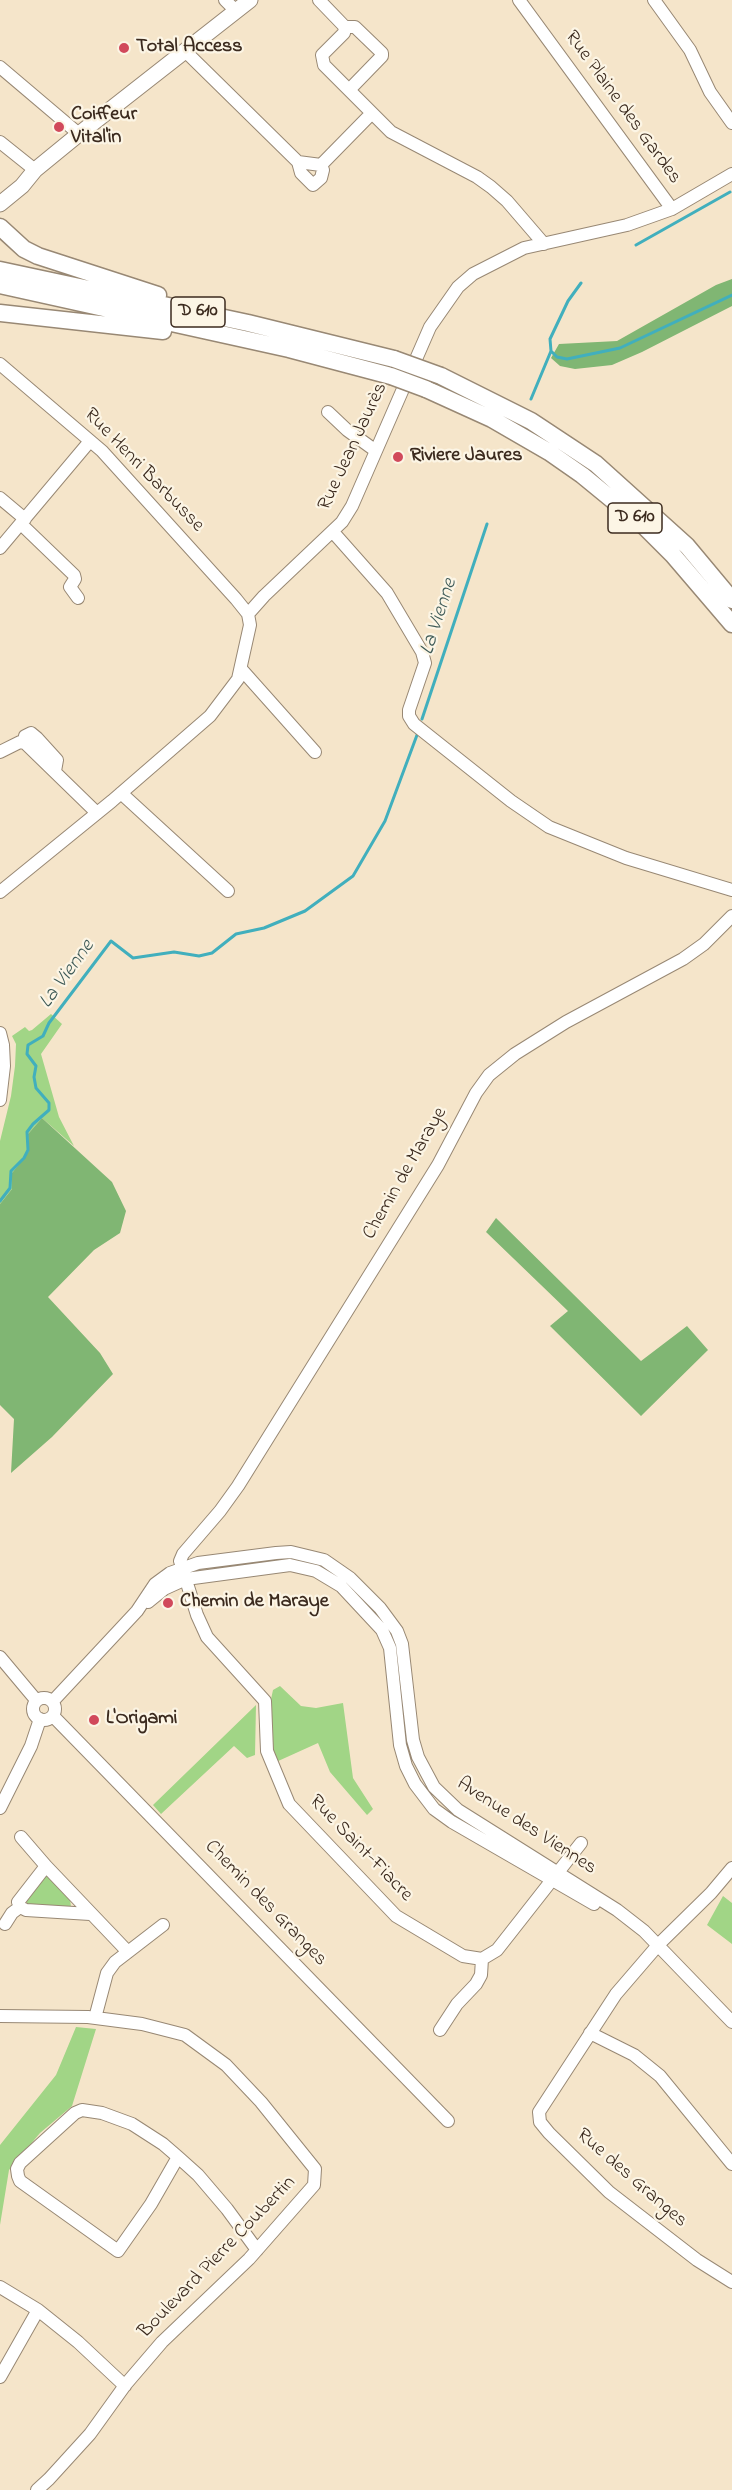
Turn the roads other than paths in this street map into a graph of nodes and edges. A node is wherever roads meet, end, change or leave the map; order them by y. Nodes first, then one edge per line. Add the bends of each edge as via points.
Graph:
1 (225, 0) edge
2 (250, 0) edge
3 (319, 0) edge
4 (519, 0) edge
5 (654, 0) edge
6 (236, 11) junction
7 (345, 27) junction
8 (185, 51) junction
9 (0, 67) edge
10 (350, 90) junction
11 (372, 113) junction
12 (732, 123) edge
13 (79, 134) junction
14 (0, 142) edge
15 (298, 162) junction
16 (321, 165) junction
17 (35, 170) junction
18 (732, 174) edge
19 (0, 191) edge
20 (0, 204) edge
21 (672, 209) junction
22 (0, 226) edge
23 (544, 244) junction
24 (0, 270) edge
25 (0, 285) edge
26 (0, 313) edge
27 (248, 323) junction
28 (228, 336) junction
29 (0, 364) edge
30 (328, 412) dead end
31 (90, 441) junction
32 (376, 451) junction
33 (0, 498) edge
34 (23, 521) junction
35 (333, 532) junction
36 (0, 548) edge
37 (78, 598) dead end
38 (732, 600) edge
39 (248, 614) junction
40 (732, 624) edge
41 (242, 670) junction
42 (315, 752) dead end
43 (0, 753) edge
44 (121, 793) junction
45 (97, 813) junction
46 (732, 890) edge
47 (228, 891) dead end
48 (0, 892) edge
49 (732, 915) edge
50 (0, 1033) edge
51 (0, 1100) edge
52 (184, 1573) junction
53 (0, 1657) edge
54 (36, 1700) junction
55 (53, 1701) junction
56 (53, 1716) junction
57 (40, 1719) junction
58 (0, 1808) edge
59 (21, 1837) dead end
60 (581, 1844) dead end
61 (46, 1866) junction
62 (732, 1868) edge
63 (555, 1876) junction
64 (20, 1907) junction
65 (90, 1914) junction
66 (5, 1924) dead end
67 (163, 1925) dead end
68 (659, 1944) junction
69 (128, 1952) junction
70 (482, 1959) junction
71 (0, 2016) edge
72 (95, 2018) junction
73 (732, 2022) edge
74 (440, 2030) dead end
75 (590, 2033) junction
76 (448, 2121) dead end
77 (178, 2157) junction
78 (732, 2164) edge
79 (257, 2250) junction
80 (732, 2282) edge
81 (0, 2287) edge
82 (38, 2310) junction
83 (0, 2377) edge
84 (124, 2386) junction
85 (37, 2490) edge

1 - 6 street
2 - 6 main road
3 - 7 street
4 - 21 street, Rue Plaine des Gardes
5 - 12 street via 690,50 710,92
6 - 8 main road
7 - 10 street via 321,60
7 - 10 street via 355,27 382,53
8 - 13 main road
8 - 15 street
9 - 13 street
10 - 11 street
11 - 16 street
11 - 23 street via 391,132 477,177 507,201
13 - 17 main road
14 - 17 street
15 - 16 street
15 - 16 street via 301,173 313,185 321,178
17 - 19 main road
17 - 20 main road
18 - 21 street, Rue Jean Jaurès
21 - 23 street, Rue Jean Jaurès via 627,225
22 - 27 highway via 24,249 50,261
23 - 32 street, Rue Jean Jaurès via 524,248 473,274 458,287 430,327
24 - 27 highway, D 610
25 - 28 highway, D 610
26 - 28 highway
27 - 38 highway, D 610, bridge via 394,359 441,376 531,421 596,464 687,546
28 - 40 highway, D 610, bridge via 391,376 492,419 582,475 635,519 673,555
29 - 31 street, Rue Henri Barbusse
30 - 32 street
31 - 34 street
31 - 39 street, Rue Henri Barbusse via 140,491
32 - 35 street, Rue Jean Jaurès via 352,506
33 - 34 street
34 - 36 street
34 - 37 street via 74,574 70,587
35 - 39 street, Rue Jean Jaurès
35 - 46 street via 387,593 422,652 425,663 409,710 414,724 549,827 626,858
39 - 41 street via 250,625
41 - 42 street
41 - 44 street via 210,716
43 - 45 street via 25,743
44 - 45 street
44 - 47 street
45 - 48 street
49 - 52 street, Chemin de Maraye via 704,944 682,959 566,1022 514,1054 489,1075 438,1165 238,1486 183,1554 180,1561
50 - 51 street via 4,1066
52 - 55 street, Avenue des Viennes via 137,1611
52 - 63 street, Avenue des Viennes via 290,1565 316,1571 341,1586 382,1630 390,1648 400,1745 415,1784 443,1816
52 - 70 street, Rue Saint-Fiacre via 207,1637 265,1701 267,1751 289,1804 396,1916 463,1956
53 - 54 street
54 - 55 street via 45,1697
54 - 57 street via 33,1713
55 - 56 street
56 - 57 street
56 - 76 street, Chemin des Granges
57 - 58 street
59 - 61 street
60 - 63 street
61 - 64 street via 18,1902
61 - 65 street
62 - 68 street, Rue des Granges
63 - 68 street, Avenue des Viennes via 615,1916 631,1922
63 - 70 street via 497,1950
64 - 65 street
64 - 66 street
65 - 69 street
67 - 69 street
68 - 73 street, Avenue des Viennes
68 - 75 street, Rue des Granges via 616,1994
69 - 72 street via 107,1973
70 - 74 street via 476,1984
71 - 72 street, Boulevard Pierre Coubertin
72 - 79 street, Boulevard Pierre Coubertin via 185,2035 226,2065 315,2169 314,2185
75 - 78 street via 634,2055 660,2076
75 - 80 street, Rue des Granges via 539,2112 540,2122 609,2192
77 - 77 street via 132,2124 82,2110 17,2169 20,2181 118,2251
77 - 79 street via 227,2209
79 - 84 street, Boulevard Pierre Coubertin via 191,2312
81 - 82 street
82 - 83 street
82 - 84 street
84 - 85 street, Boulevard Pierre Coubertin via 90,2434

